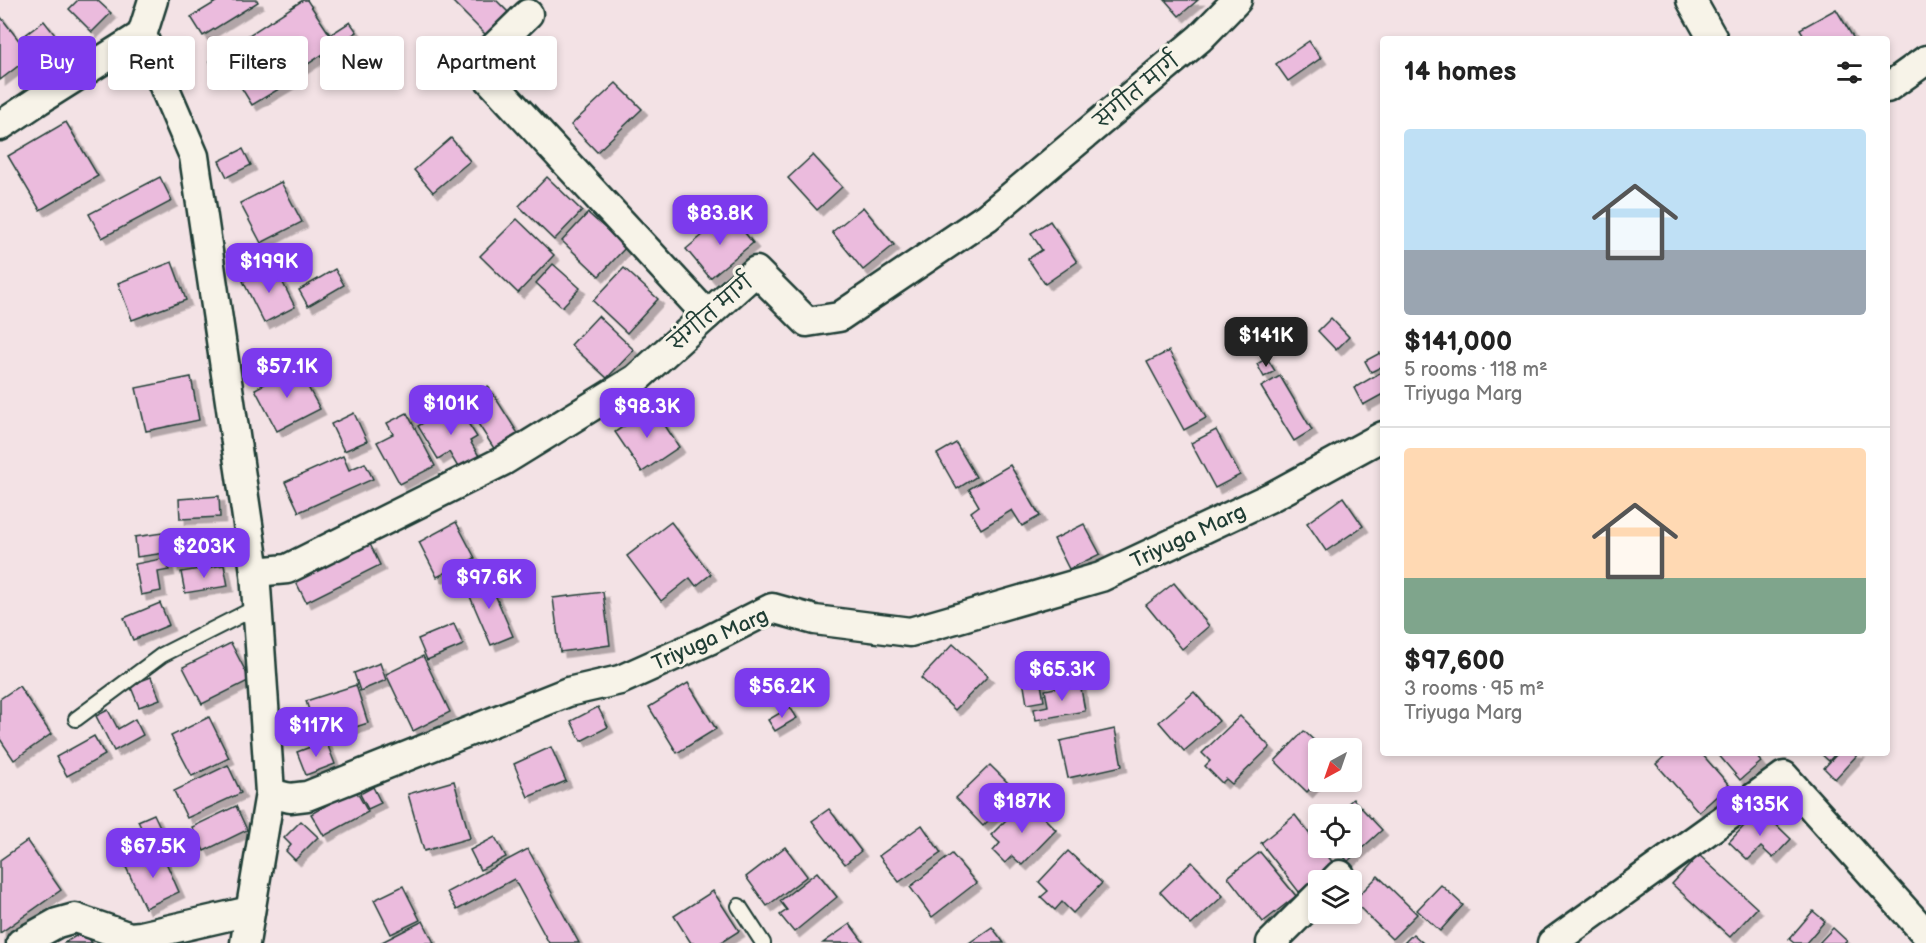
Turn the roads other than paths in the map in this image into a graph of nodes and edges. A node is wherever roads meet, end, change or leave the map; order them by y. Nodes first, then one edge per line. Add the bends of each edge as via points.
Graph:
1 (153, 0) edge
2 (1237, 0) edge
3 (1691, 0) edge
4 (528, 14) dead end
5 (142, 35) junction
6 (1711, 36) edge
7 (1926, 60) edge
8 (1890, 86) edge
9 (0, 126) edge
10 (707, 315) junction
11 (1380, 438) edge
12 (255, 572) junction
13 (257, 608) junction
14 (76, 719) dead end
15 (270, 793) junction
16 (739, 906) dead end
17 (1308, 907) edge
18 (250, 911) junction
19 (1926, 934) edge
20 (21, 943) edge
21 (245, 943) edge
22 (763, 943) edge
23 (1271, 943) edge
24 (1552, 943) edge

1 - 5 street
2 - 10 street, संगीत मार्ग via 1200,38 987,217 839,317 807,322 756,271
3 - 6 street
4 - 10 street via 476,65
5 - 9 street
5 - 12 street via 194,156
7 - 8 street
10 - 12 street, संगीत मार्ग via 636,379 503,460 287,569
11 - 15 street, Triyuga Marg via 1271,497 1101,577 910,632 815,620 771,608 620,680 568,692 307,796 290,798
12 - 13 street
13 - 14 lane via 162,655
13 - 15 street
15 - 18 street
16 - 22 lane
17 - 23 street
18 - 20 street via 130,937 75,918 57,923
18 - 21 street
19 - 24 street via 1784,776

